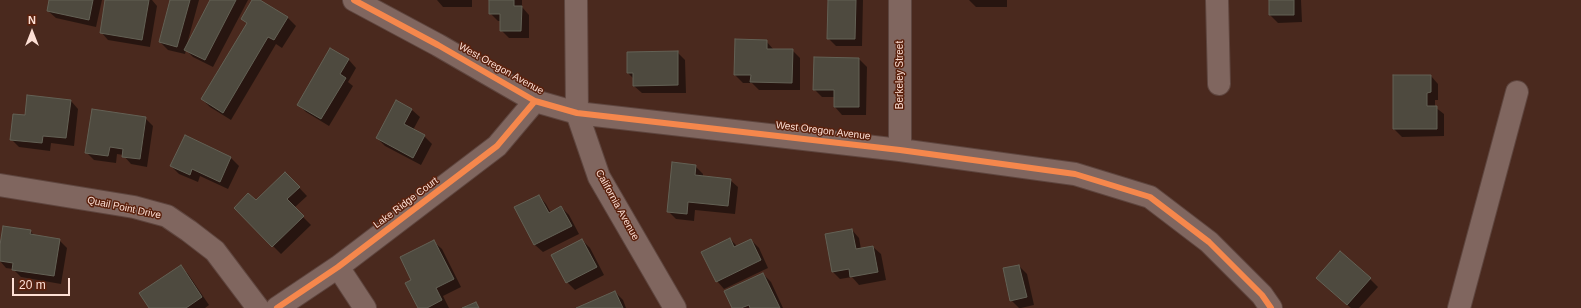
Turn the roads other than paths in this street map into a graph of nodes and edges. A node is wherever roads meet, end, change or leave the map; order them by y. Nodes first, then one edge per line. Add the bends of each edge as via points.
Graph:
1 (354, 0) edge
2 (576, 0) edge
3 (900, 0) edge
4 (1217, 0) edge
5 (1219, 84) dead end
6 (1517, 92) dead end
7 (535, 101) junction
8 (577, 113) junction
9 (900, 150) junction
10 (0, 185) edge
11 (338, 267) junction
12 (258, 308) edge
13 (277, 308) edge
14 (365, 308) edge
15 (675, 308) edge
16 (1271, 308) edge
17 (1459, 308) edge

1 - 7 street, West Oregon Avenue
2 - 8 street, California Avenue
3 - 9 street, Berkeley Street
4 - 5 street
6 - 17 street
7 - 8 street, West Oregon Avenue
7 - 11 street, Lake Ridge Court via 497,146
8 - 9 street, West Oregon Avenue
8 - 15 street, California Avenue via 599,177
9 - 16 street, West Oregon Avenue via 1075,174 1150,197 1209,242 1262,295
10 - 12 street, Quail Point Drive via 134,207 167,216 215,251
11 - 13 street, Lake Ridge Court
11 - 14 street

